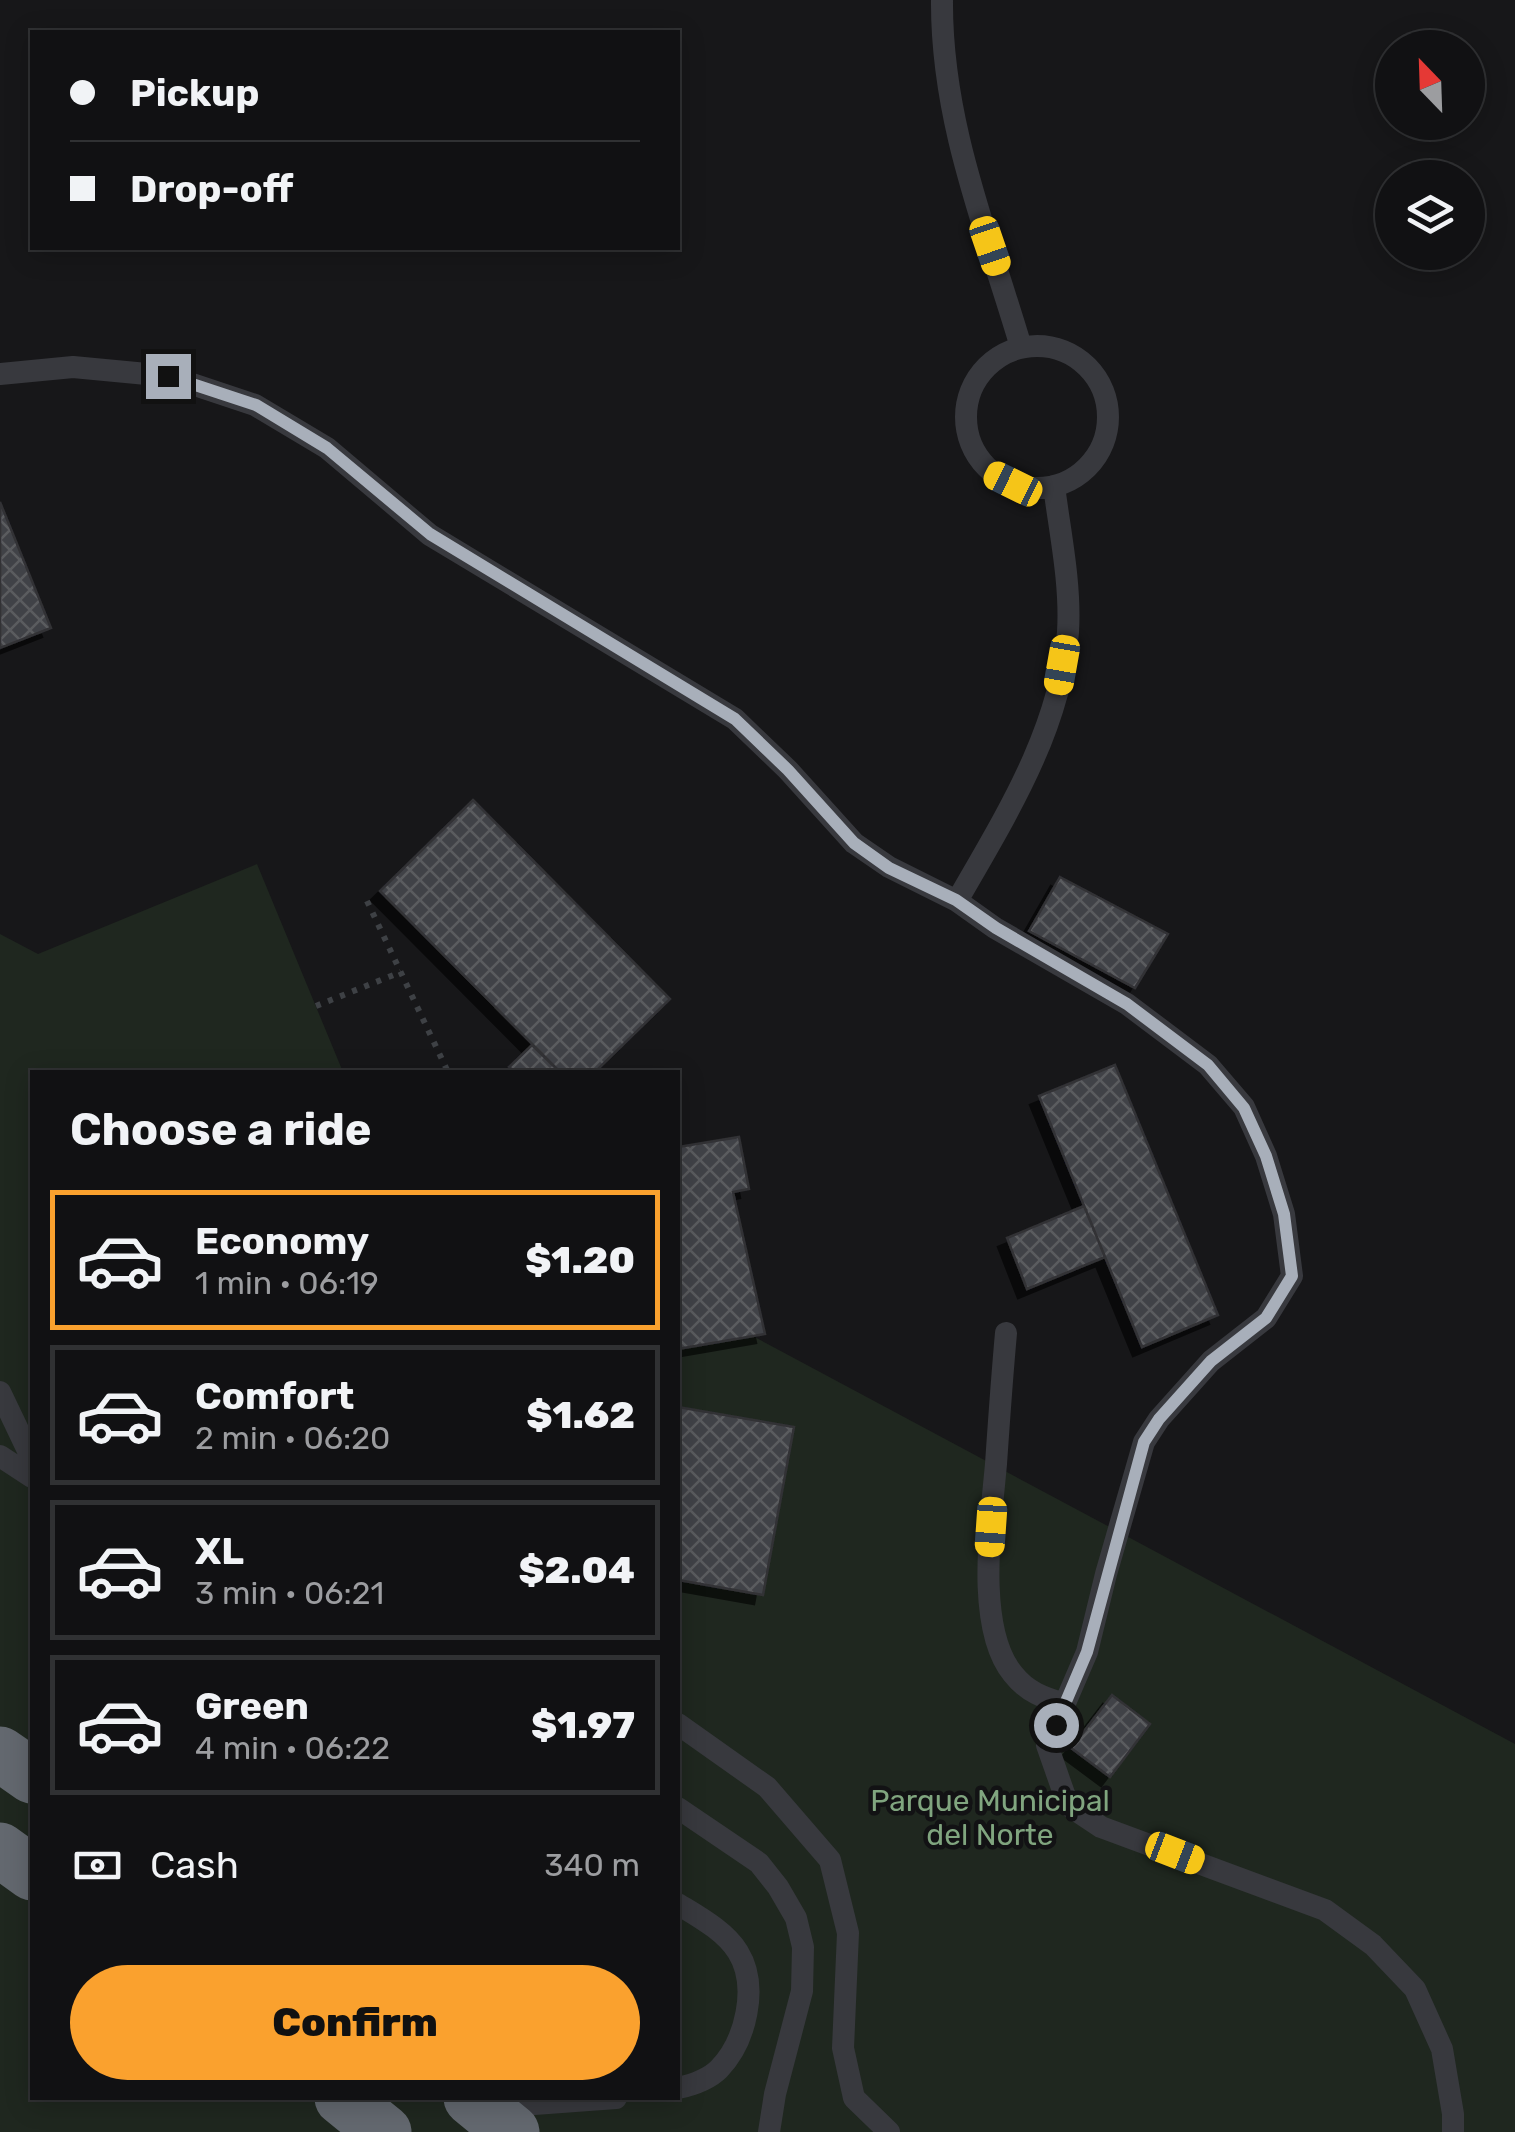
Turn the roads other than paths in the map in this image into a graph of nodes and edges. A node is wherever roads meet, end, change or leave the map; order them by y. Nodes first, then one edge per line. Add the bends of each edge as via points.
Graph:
1 (942, 0) edge
2 (1021, 347) junction
3 (0, 374) edge
4 (1054, 486) junction
5 (956, 900) junction
6 (1006, 1333) dead end
7 (0, 1392) edge
8 (30, 1454) edge
9 (0, 1456) edge
10 (30, 1476) edge
11 (1065, 1704) junction
12 (680, 1725) edge
13 (0, 1754) edge
14 (30, 1775) edge
15 (680, 1809) edge
16 (0, 1850) edge
17 (30, 1872) edge
18 (680, 1905) edge
19 (680, 2087) edge
20 (344, 2100) edge
21 (598, 2100) edge
22 (489, 2112) edge
23 (384, 2132) edge
24 (770, 2132) edge
25 (889, 2132) edge
26 (1453, 2132) edge

1 - 2 lane via 948,88 967,176
2 - 4 lane via 1062,350 1079,359 1104,390 1109,410 1108,431 1089,466
2 - 4 lane via 1002,354 974,384 966,403 970,443 995,475 1033,488
3 - 5 lane via 73,367 168,376 256,405 327,448 430,534 735,719 854,843
4 - 5 lane via 1068,631 1057,698 1022,788
5 - 11 lane via 1127,1004 1208,1065 1244,1108 1284,1214 1292,1276 1266,1318 1211,1361 1144,1442 1087,1652
6 - 11 lane via 988,1566 991,1612 1012,1673 1034,1694
7 - 8 lane
9 - 10 lane
11 - 26 lane via 1046,1745 1068,1805 1100,1827 1325,1910 1373,1945 1415,1989 1442,2049
12 - 25 lane via 767,1787 830,1860 848,1933 846,2064 854,2098
13 - 14 highway
15 - 24 lane via 759,1863 796,1918 802,1991
16 - 17 highway
18 - 19 lane via 738,1951 748,1974 748,2008 730,2054 718,2071
20 - 23 highway
21 - 22 lane

